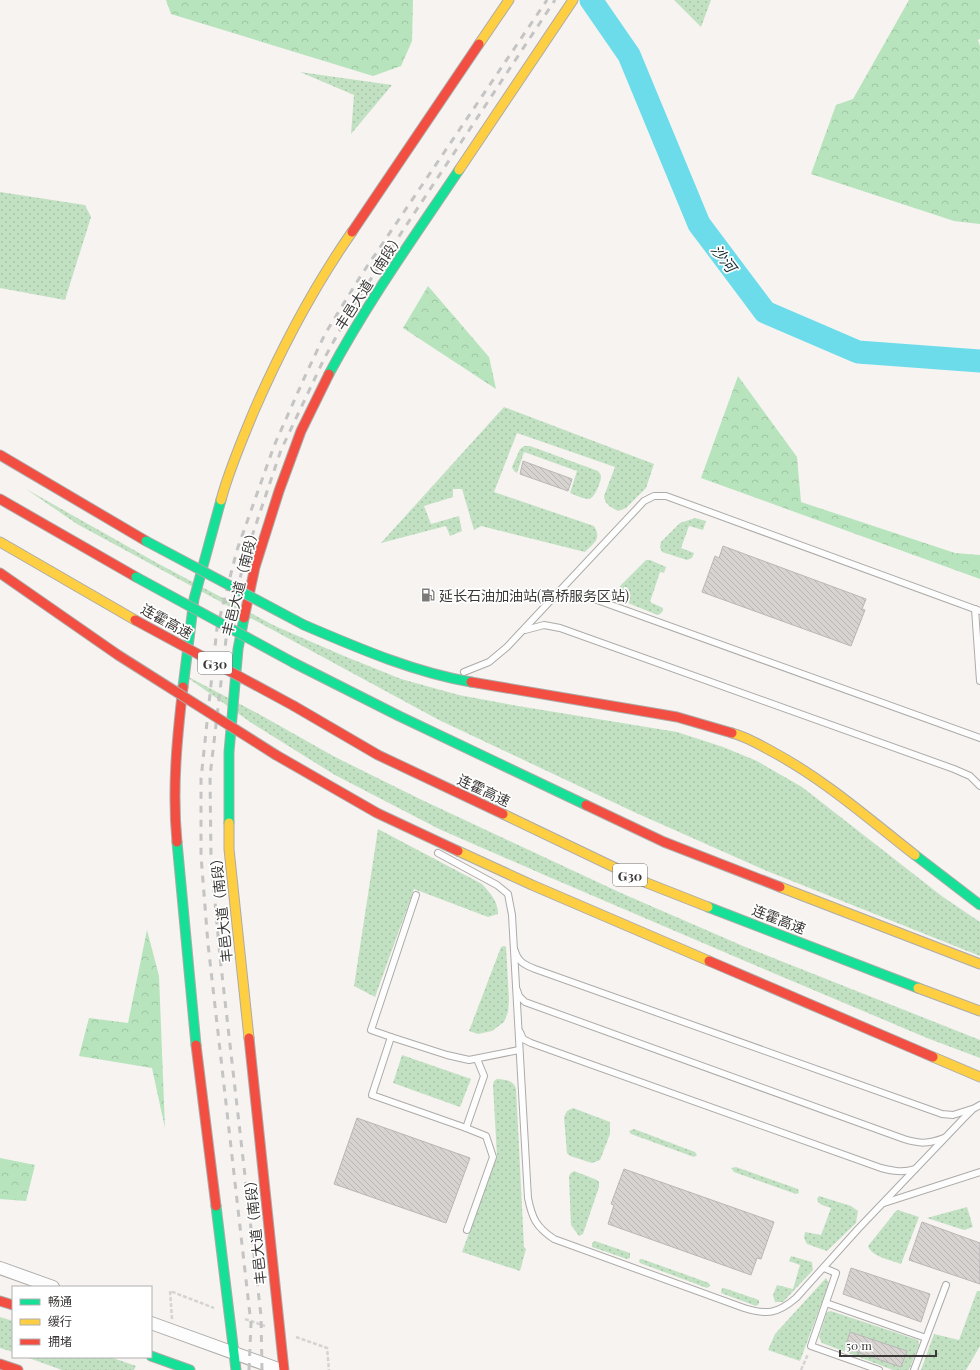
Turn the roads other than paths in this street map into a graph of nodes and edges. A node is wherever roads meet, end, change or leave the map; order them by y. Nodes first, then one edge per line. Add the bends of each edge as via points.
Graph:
1 (509, 0) edge
2 (573, 0) edge
3 (0, 455) edge
4 (0, 499) edge
5 (0, 542) edge
6 (0, 573) edge
7 (550, 601) junction
8 (978, 610) edge
9 (524, 630) junction
10 (435, 674) junction
11 (980, 681) edge
12 (980, 738) edge
13 (980, 786) edge
14 (353, 798) junction
15 (395, 829) dead end
16 (434, 851) dead end
17 (416, 895) dead end
18 (980, 905) edge
19 (513, 946) junction
20 (980, 964) edge
21 (516, 987) junction
22 (980, 1011) edge
23 (518, 1028) junction
24 (391, 1038) junction
25 (519, 1050) junction
26 (477, 1059) junction
27 (980, 1077) edge
28 (980, 1105) edge
29 (973, 1109) junction
30 (466, 1128) junction
31 (946, 1137) junction
32 (915, 1169) junction
33 (980, 1172) edge
34 (883, 1204) junction
35 (467, 1230) dead end
36 (0, 1268) edge
37 (824, 1268) junction
38 (946, 1285) dead end
39 (50, 1286) edge
40 (0, 1301) edge
41 (826, 1303) junction
42 (12, 1306) edge
43 (152, 1323) edge
44 (926, 1338) junction
45 (234, 1353) junction
46 (152, 1356) edge
47 (0, 1364) edge
48 (18, 1370) edge
49 (190, 1370) edge
50 (236, 1370) edge
51 (281, 1370) edge
52 (284, 1370) edge
53 (879, 1370) edge
54 (914, 1370) edge

1 - 45 main road via 338,252 267,381 242,439 223,493 194,599 177,740 175,824 193,1019
2 - 52 main road, 丰邑大道（南段） via 348,339 301,431 255,566 238,649 229,752 229,849
3 - 10 main road, bridge via 146,541 304,625 383,658
4 - 20 main road, 连霍高速 / G30, bridge via 136,577 398,716 664,842
5 - 22 main road, 连霍高速 / G30, bridge via 378,755 647,883
6 - 14 main road, bridge via 118,655 276,755
7 - 8 lane via 644,500 654,496 666,496
7 - 9 lane
7 - 12 lane via 562,595 576,593 586,596
8 - 11 lane
9 - 10 lane via 507,648 473,670 457,675
9 - 13 lane via 544,625 560,628 954,769 970,776
10 - 18 main road via 677,717 744,736 786,759 830,788
14 - 15 lane via 370,814
14 - 27 main road via 377,812 532,885
16 - 19 lane via 496,884 508,894
17 - 24 lane via 371,1030
19 - 21 lane
19 - 29 lane via 517,957 535,969 942,1114 953,1115
21 - 23 lane
21 - 31 lane via 519,996 525,1002 904,1139 931,1143
23 - 25 lane
23 - 32 lane via 523,1039 531,1043 851,1157 895,1171 907,1172
24 - 26 lane via 447,1055 469,1060
24 - 30 lane via 372,1095
25 - 26 lane
25 - 37 lane via 528,1198 531,1213 543,1232 554,1239 756,1312 768,1313 786,1307
26 - 30 lane via 484,1076
28 - 29 lane
29 - 31 lane
30 - 35 lane via 486,1136 493,1157
31 - 32 lane
32 - 34 lane
33 - 34 lane
34 - 37 lane
36 - 39 street
37 - 41 lane via 836,1273
38 - 44 lane
40 - 42 main road
41 - 44 lane
41 - 53 lane via 811,1346
43 - 45 street
44 - 54 lane
45 - 50 main road
45 - 51 street
46 - 49 main road
47 - 48 main road

